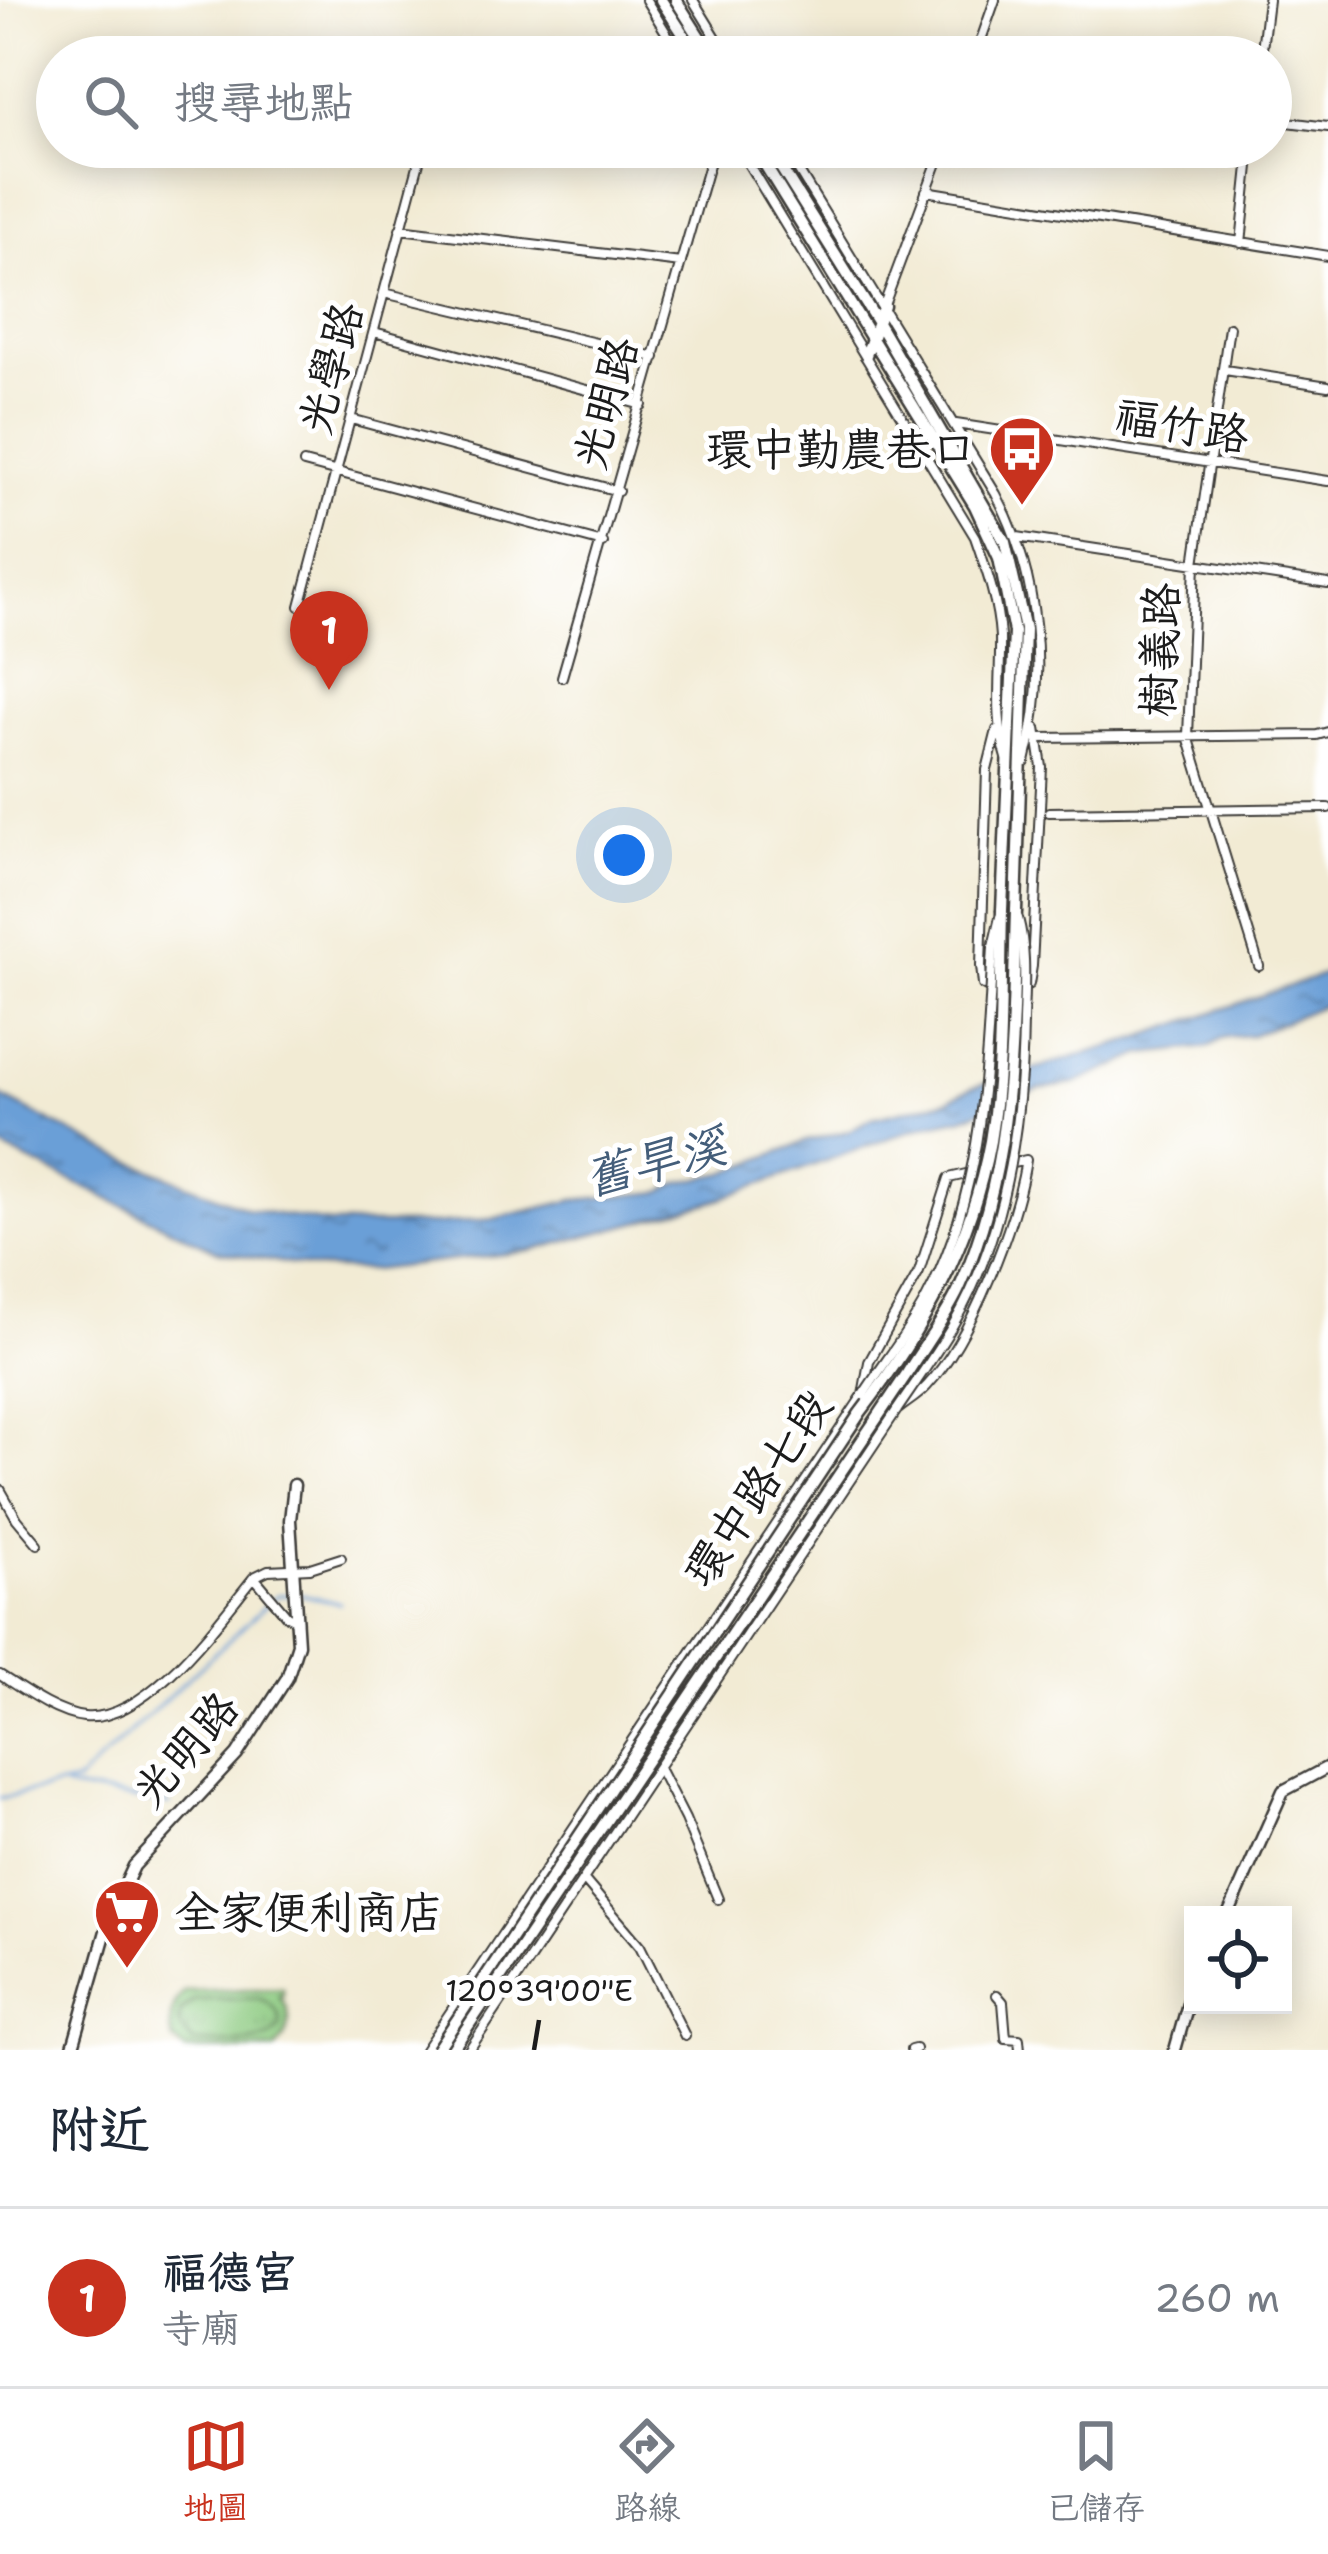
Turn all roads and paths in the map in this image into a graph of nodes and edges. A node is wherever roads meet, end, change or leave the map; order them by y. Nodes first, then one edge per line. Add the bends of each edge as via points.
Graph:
1 (646, 0) edge
2 (662, 0) edge
3 (676, 0) edge
4 (693, 0) edge
5 (995, 0) edge
6 (1268, 0) edge
7 (669, 36) edge
8 (685, 36) edge
9 (699, 36) edge
10 (715, 36) edge
11 (983, 36) edge
12 (1264, 36) edge
13 (1292, 123) edge
14 (1328, 128) edge
15 (418, 168) edge
16 (708, 168) edge
17 (751, 168) edge
18 (767, 168) edge
19 (781, 168) edge
20 (797, 168) edge
21 (935, 168) edge
22 (1248, 168) edge
23 (926, 191) junction
24 (790, 205) junction
25 (400, 229) junction
26 (790, 229) junction
27 (1241, 243) junction
28 (1328, 256) edge
29 (681, 263) junction
30 (384, 293) junction
31 (884, 306) junction
32 (878, 322) junction
33 (1229, 327) dead end
34 (374, 332) junction
35 (868, 349) junction
36 (655, 357) junction
37 (1225, 370) junction
38 (1328, 386) edge
39 (642, 405) junction
40 (351, 419) junction
41 (954, 424) junction
42 (304, 463) dead end
43 (1210, 463) junction
44 (335, 472) junction
45 (1328, 481) edge
46 (618, 491) junction
47 (1017, 537) junction
48 (603, 543) junction
49 (1195, 563) junction
50 (1328, 584) edge
51 (300, 606) dead end
52 (1025, 628) junction
53 (562, 677) dead end
54 (1035, 723) junction
55 (998, 729) junction
56 (1328, 732) edge
57 (1188, 736) junction
58 (1037, 738) junction
59 (1016, 768) junction
60 (1014, 789) junction
61 (1328, 808) edge
62 (1049, 812) dead end
63 (1210, 812) junction
64 (1002, 910) junction
65 (1016, 910) junction
66 (1259, 966) dead end
67 (863, 1395) junction
68 (897, 1410) junction
69 (294, 1484) dead end
70 (0, 1490) edge
71 (38, 1544) dead end
72 (341, 1558) dead end
73 (293, 1567) junction
74 (257, 1579) junction
75 (296, 1621) junction
76 (0, 1675) edge
77 (1328, 1767) edge
78 (660, 1770) junction
79 (585, 1881) junction
80 (718, 1899) dead end
81 (1232, 1906) edge
82 (997, 1995) dead end
83 (459, 1997) junction
84 (1185, 2014) edge
85 (448, 2015) junction
86 (494, 2018) junction
87 (483, 2032) junction
88 (686, 2036) dead end
89 (72, 2050) edge
90 (425, 2050) edge
91 (437, 2050) edge
92 (452, 2050) edge
93 (470, 2050) edge
94 (1020, 2050) edge
95 (1175, 2050) edge

1 - 7 street
2 - 8 street
3 - 9 street
4 - 10 street
5 - 11 street
6 - 12 street
13 - 14 street
15 - 25 street, 光學路
16 - 29 street, 光明路
17 - 26 street, 環中路七段
18 - 24 street
19 - 32 street
20 - 31 street
21 - 23 street
22 - 27 street
23 - 27 street
23 - 31 street
24 - 26 street
24 - 35 street
25 - 29 street
25 - 30 street, 光學路
26 - 35 street, 環中路七段
27 - 28 street
29 - 36 street, 光明路
30 - 34 street, 光學路
30 - 36 street
31 - 32 street
31 - 41 street
32 - 35 street
32 - 52 street via 1005,542
33 - 37 street, 樹義路
34 - 39 street
34 - 40 street, 光學路
35 - 52 street via 987,530
35 - 55 street, 環中路七段 via 975,537 992,586
36 - 39 street, 光明路
37 - 38 street
37 - 43 street, 樹義路
39 - 46 street, 光明路
40 - 44 street, 光學路
40 - 46 street
41 - 43 street, 福竹路
41 - 47 street
42 - 44 street
43 - 45 street, 福竹路
43 - 49 street, 樹義路
44 - 48 street
44 - 51 street, 光學路
46 - 48 street, 光明路
47 - 49 street
47 - 52 street
48 - 53 street, 光明路
49 - 50 street
49 - 57 street, 樹義路
52 - 54 street, 環中路七段
52 - 59 street, 環中路七段
54 - 58 street
54 - 59 street, 環中路七段
55 - 58 street via 987,770 981,966 988,989 1016,991 1029,983
55 - 59 street, 環中路七段
56 - 57 street
57 - 58 street
57 - 63 street, 樹義路
59 - 60 street, 環中路七段
60 - 64 street, 環中路七段
60 - 65 street, 環中路七段
61 - 63 street
62 - 63 street
63 - 66 street, 樹義路
64 - 67 street, 環中路七段, bridge via 979,1141 961,1209 925,1301
64 - 91 street, 環中路七段, bridge via 990,1140 945,1283
65 - 68 street, 環中路七段, bridge via 1024,946 1015,1144 990,1238 955,1322
65 - 92 street, 環中路七段, bridge via 1004,1142 958,1292
67 - 68 street via 869,1362 919,1272 949,1178 1026,1160 965,1330 926,1388
67 - 83 street, 環中路七段
68 - 78 street, 環中路七段
69 - 73 street, 光明路
70 - 71 street
72 - 73 street
73 - 74 street
73 - 75 street, 光明路
74 - 75 street
74 - 76 street via 140,1701 80,1717
75 - 89 street, 光明路 via 287,1678 237,1755 134,1866 110,1917
77 - 81 street via 1283,1791
78 - 79 street, 環中路七段
78 - 80 street
79 - 86 street, 環中路七段
79 - 88 street via 640,1946
82 - 94 street via 1006,2038 1019,2039
83 - 85 street, 環中路七段
83 - 86 street
84 - 95 street
85 - 87 street via 469,2016
85 - 90 street, 環中路七段
86 - 87 street, 環中路七段
87 - 93 street, 環中路七段

